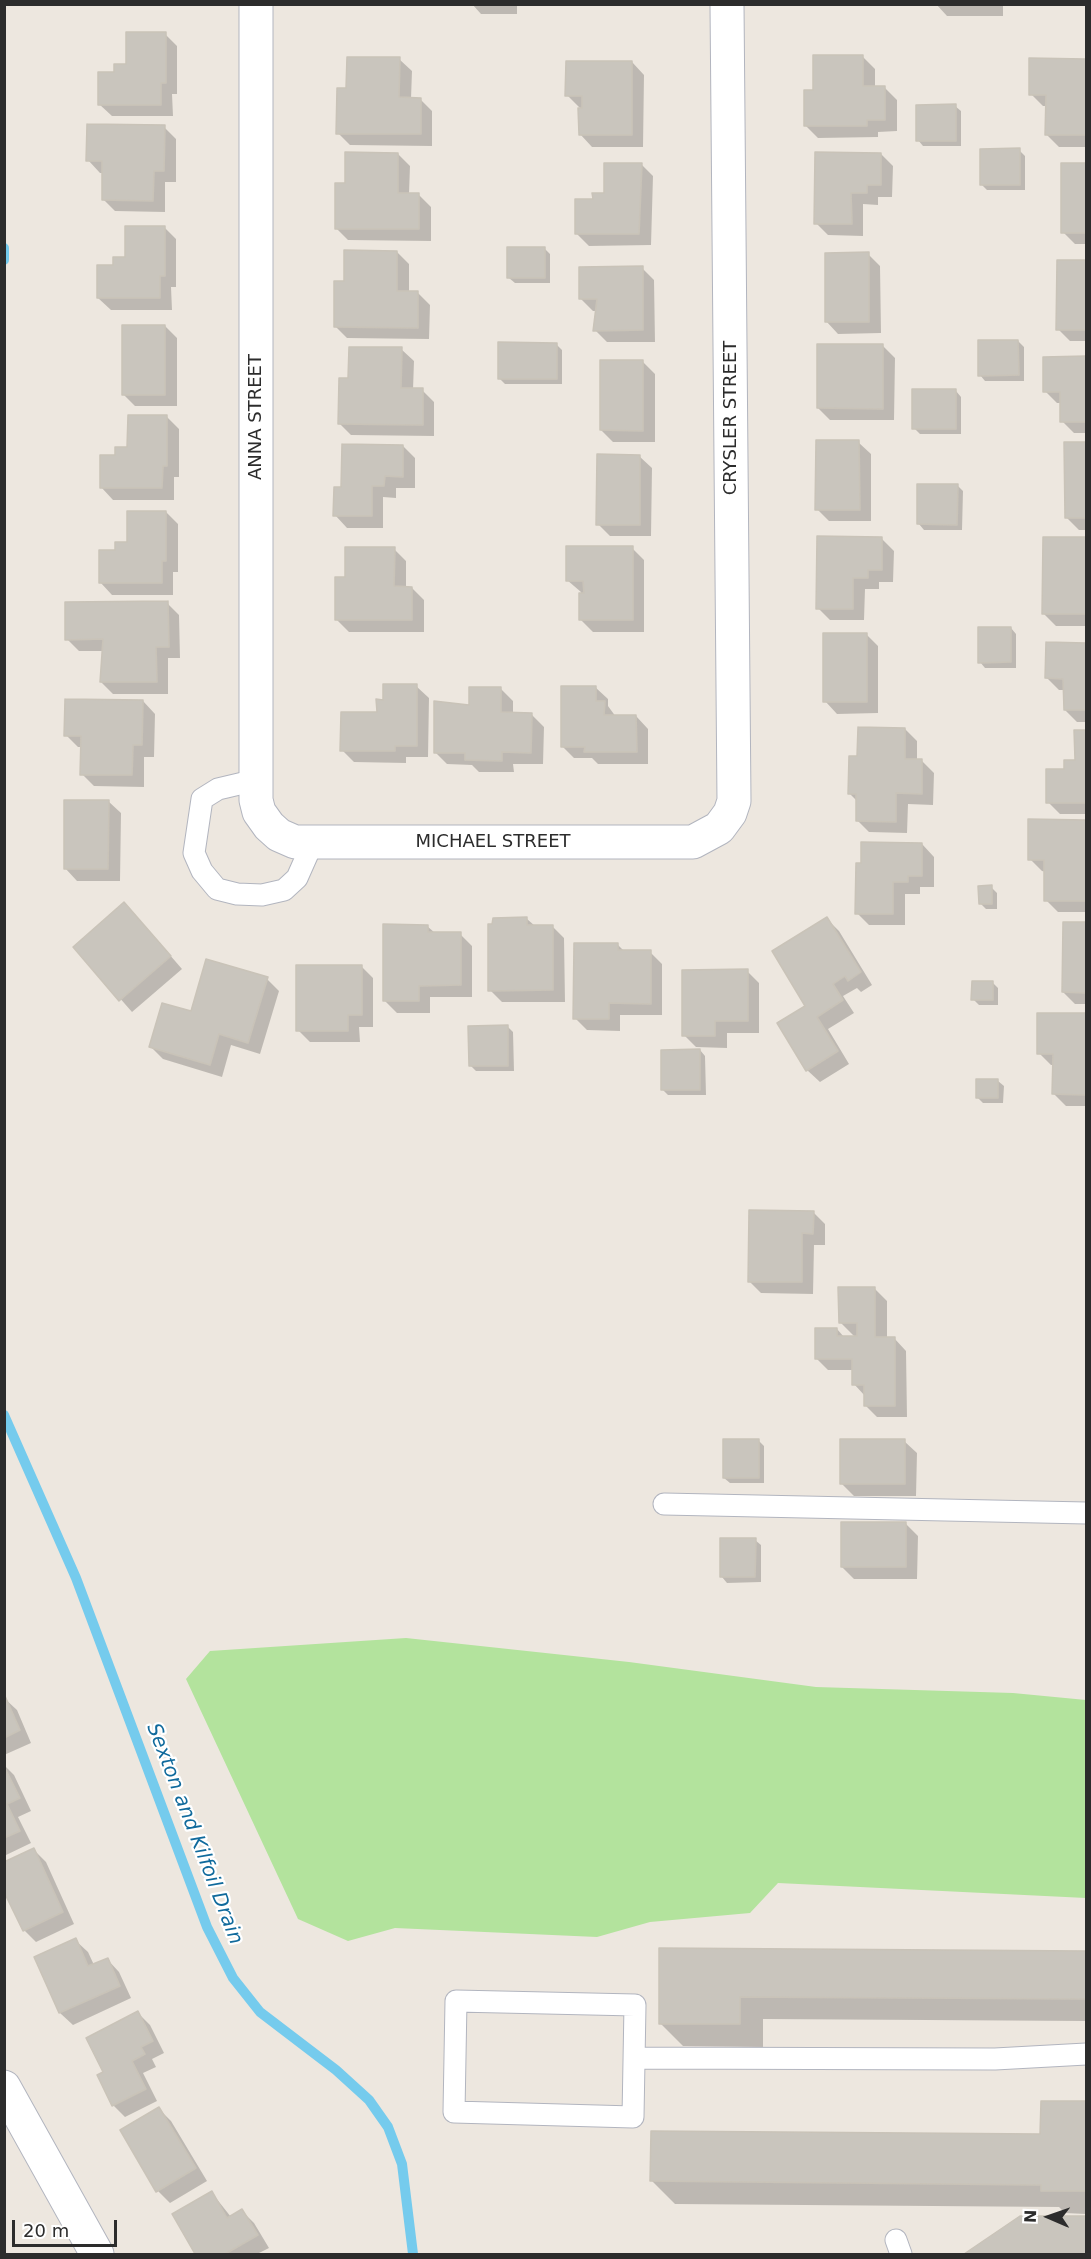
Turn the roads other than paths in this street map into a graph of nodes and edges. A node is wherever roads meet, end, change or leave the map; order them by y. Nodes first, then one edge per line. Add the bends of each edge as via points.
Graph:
1 (256, 4) edge
2 (727, 4) edge
3 (256, 780) junction
4 (269, 826) joint
5 (719, 828) joint
6 (313, 842) junction
7 (664, 1504) dead end
8 (1086, 1513) edge
9 (1086, 2054) edge
10 (635, 2058) junction
11 (4, 2087) edge
12 (96, 2254) edge

1 - 3 street, ANNA STREET
2 - 5 street, CRYSLER STREET via 734,801
3 - 4 street, ANNA STREET via 259,812
3 - 6 lane via 218,789 202,799 194,853 217,889 262,895 284,890 297,878
4 - 6 street, MICHAEL STREET via 295,842
5 - 6 street, MICHAEL STREET via 693,842
7 - 8 lane
9 - 10 lane via 996,2060
10 - 10 lane via 633,2117 454,2112 456,2001 635,2005
11 - 12 street

